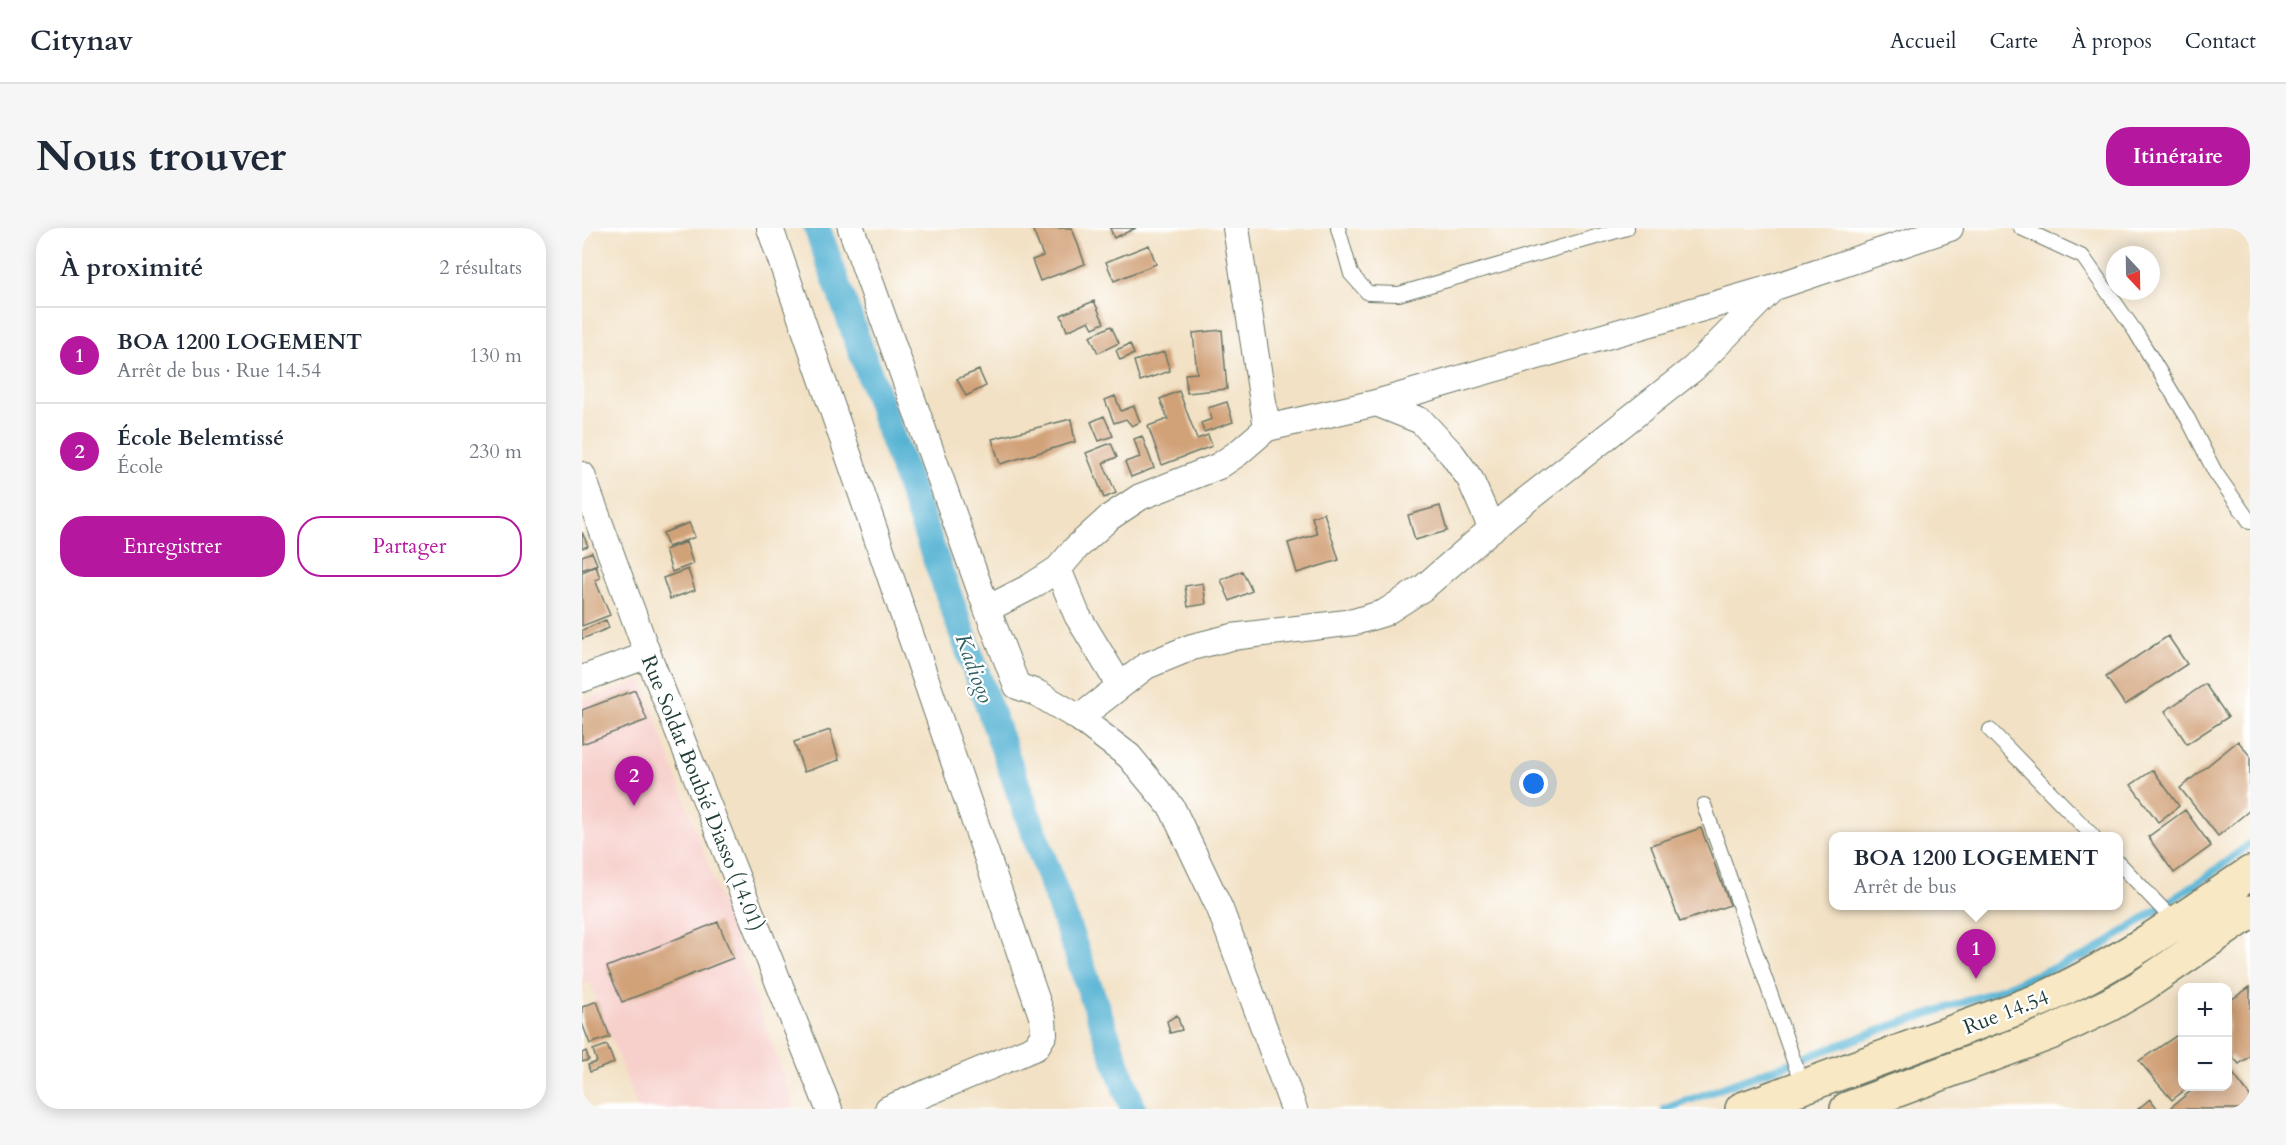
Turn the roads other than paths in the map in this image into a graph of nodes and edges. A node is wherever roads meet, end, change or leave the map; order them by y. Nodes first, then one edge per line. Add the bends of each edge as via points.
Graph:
1 (770, 228) edge
2 (851, 228) edge
3 (1236, 228) edge
4 (1338, 228) edge
5 (1627, 228) edge
6 (1950, 228) edge
7 (2021, 228) edge
8 (1775, 286) junction
9 (1376, 403) junction
10 (1267, 428) junction
11 (582, 475) edge
12 (2250, 522) edge
13 (1492, 529) junction
14 (1058, 569) junction
15 (987, 609) junction
16 (648, 655) junction
17 (582, 679) edge
18 (1120, 686) junction
19 (1079, 718) junction
20 (1990, 730) dead end
21 (1704, 805) dead end
22 (2088, 832) edge
23 (2123, 868) edge
24 (2250, 873) edge
25 (2250, 912) edge
26 (2176, 923) junction
27 (1834, 1075) junction
28 (1803, 1087) junction
29 (829, 1109) edge
30 (888, 1109) edge
31 (1294, 1109) edge
32 (1742, 1109) edge
33 (1846, 1109) edge

1 - 30 street via 1043,1019 1044,1034 1036,1047
2 - 15 street
3 - 10 street
4 - 5 lane via 1351,274 1368,293 1399,294
6 - 8 street
7 - 12 lane via 2083,258 2136,331 2215,472
8 - 9 street
8 - 13 street via 1694,368
9 - 10 street
9 - 13 street via 1421,421 1452,454 1470,479
10 - 14 street via 1219,466 1140,497 1110,517
11 - 16 street, Rue Soldat Boubié Diasso (14.01)
13 - 18 street via 1423,588 1383,613 1354,622 1232,637 1191,647 1146,666
14 - 15 street
14 - 18 street via 1077,615
15 - 19 street via 1017,686
16 - 17 street
16 - 29 street, Rue Soldat Boubié Diasso (14.01)
18 - 19 street
19 - 31 street via 1130,756 1172,808 1220,909
20 - 22 lane
21 - 28 lane
23 - 26 lane
24 - 26 main road, Rue 14.54
25 - 33 main road, Rue 14.54 via 2142,986 2079,1020
26 - 27 main road, Rue 14.54 via 2064,990
27 - 28 main road, Rue 14.54
27 - 33 street
28 - 32 main road, Rue 14.54

